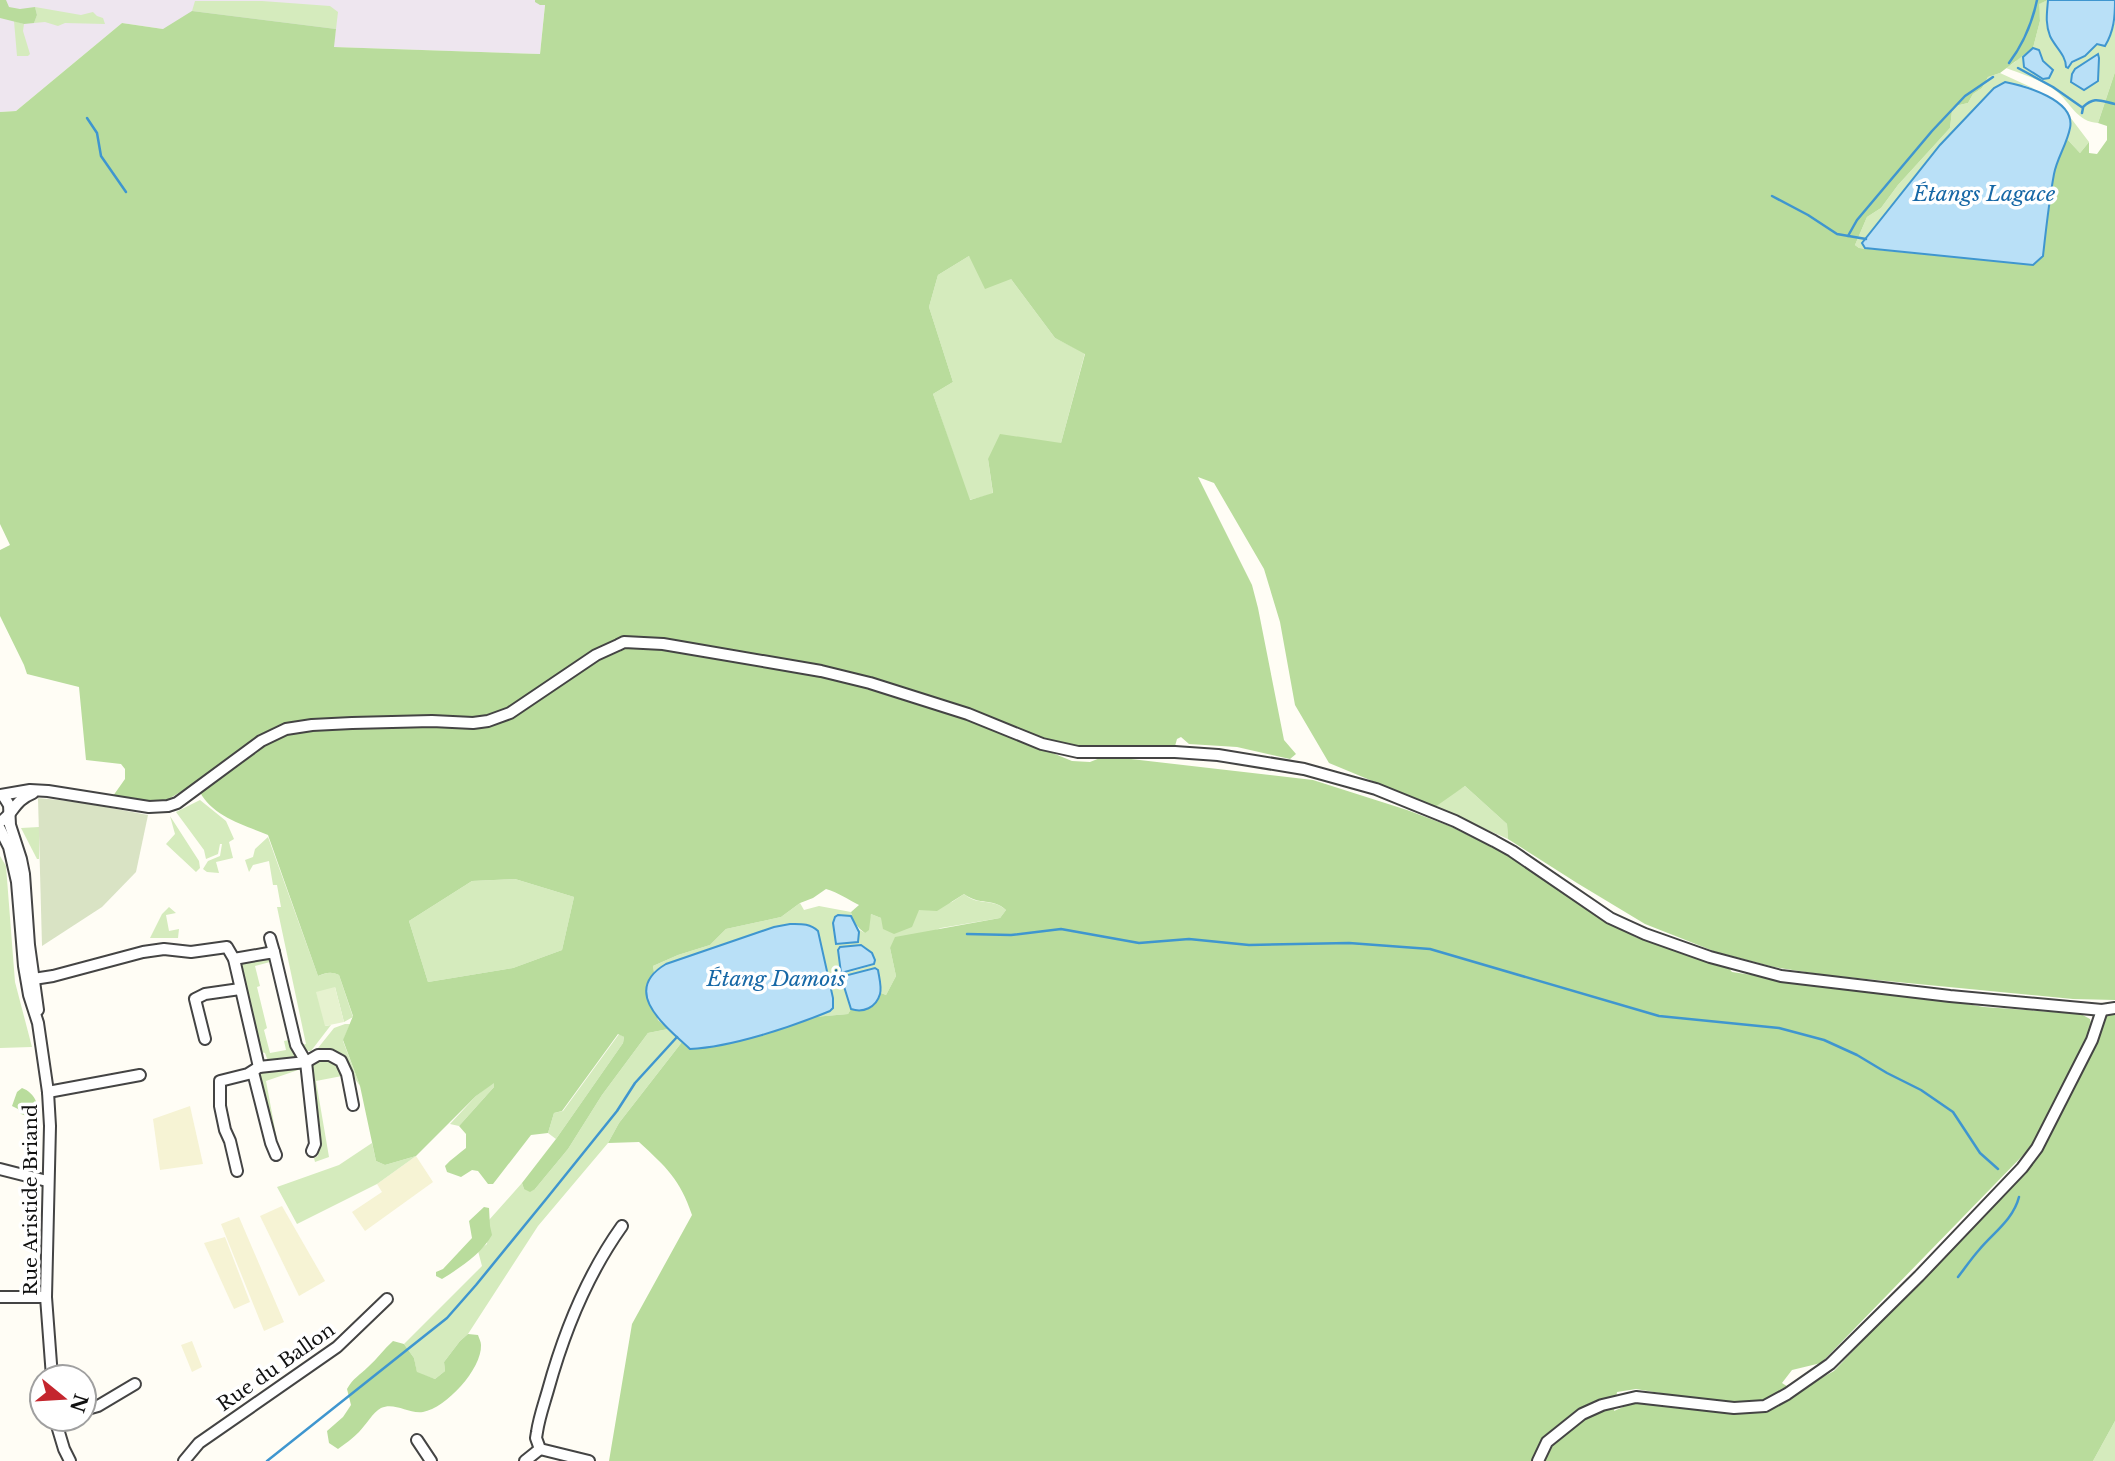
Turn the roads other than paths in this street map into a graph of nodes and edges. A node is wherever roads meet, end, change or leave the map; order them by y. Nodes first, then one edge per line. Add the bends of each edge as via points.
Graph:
1 (38, 790) junction
2 (0, 795) edge
3 (10, 812) junction
4 (0, 822) edge
5 (0, 829) edge
6 (271, 938) dead end
7 (274, 952) junction
8 (234, 959) junction
9 (31, 980) junction
10 (240, 989) junction
11 (2115, 1008) edge
12 (2102, 1010) junction
13 (205, 1039) dead end
14 (306, 1062) junction
15 (256, 1070) junction
16 (140, 1075) dead end
17 (48, 1092) junction
18 (353, 1105) dead end
19 (312, 1151) dead end
20 (276, 1155) dead end
21 (0, 1169) edge
22 (237, 1171) dead end
23 (47, 1181) junction
24 (622, 1226) dead end
25 (0, 1297) edge
26 (46, 1297) junction
27 (387, 1299) dead end
28 (51, 1363) edge
29 (135, 1384) dead end
30 (98, 1406) edge
31 (59, 1433) edge
32 (417, 1440) dead end
33 (540, 1449) junction
34 (70, 1461) edge
35 (184, 1461) edge
36 (431, 1461) edge
37 (524, 1461) edge
38 (589, 1461) edge
39 (1538, 1461) edge

1 - 2 street
1 - 3 street via 23,797
1 - 12 street via 169,806 261,741 286,729 488,721 510,713 596,655 624,642 663,644 870,683 968,714 1042,744 1078,752 1218,755 1304,769 1376,789 1494,841 1610,918 1754,970
2 - 3 street, Rue Aristide Briand
3 - 4 street
3 - 9 street, Rue Aristide Briand via 24,874
5 - 9 street, Rue Aristide Briand via 18,882 21,945
6 - 7 street
7 - 8 street
7 - 14 street via 296,1045
8 - 9 street via 228,947 191,952 164,949
8 - 10 street
9 - 17 street, Rue Aristide Briand
10 - 13 street via 195,999
10 - 15 street
11 - 12 street
12 - 39 street via 2092,1040 2037,1148 2022,1168 1830,1364 1765,1406 1734,1408 1636,1397 1602,1405 1582,1414 1547,1442
14 - 15 street
14 - 18 street via 324,1054 341,1060
14 - 19 street
15 - 20 street
15 - 22 street via 220,1081 222,1118
16 - 17 street
17 - 23 street, Rue Aristide Briand
21 - 23 street
23 - 26 street, Rue Aristide Briand
24 - 33 street via 590,1279 558,1353 538,1424
25 - 26 street
26 - 28 street, Rue Aristide Briand
27 - 35 street, Rue du Ballon via 339,1346 199,1443
29 - 30 street
31 - 34 street
32 - 36 street
33 - 37 street
33 - 38 street

